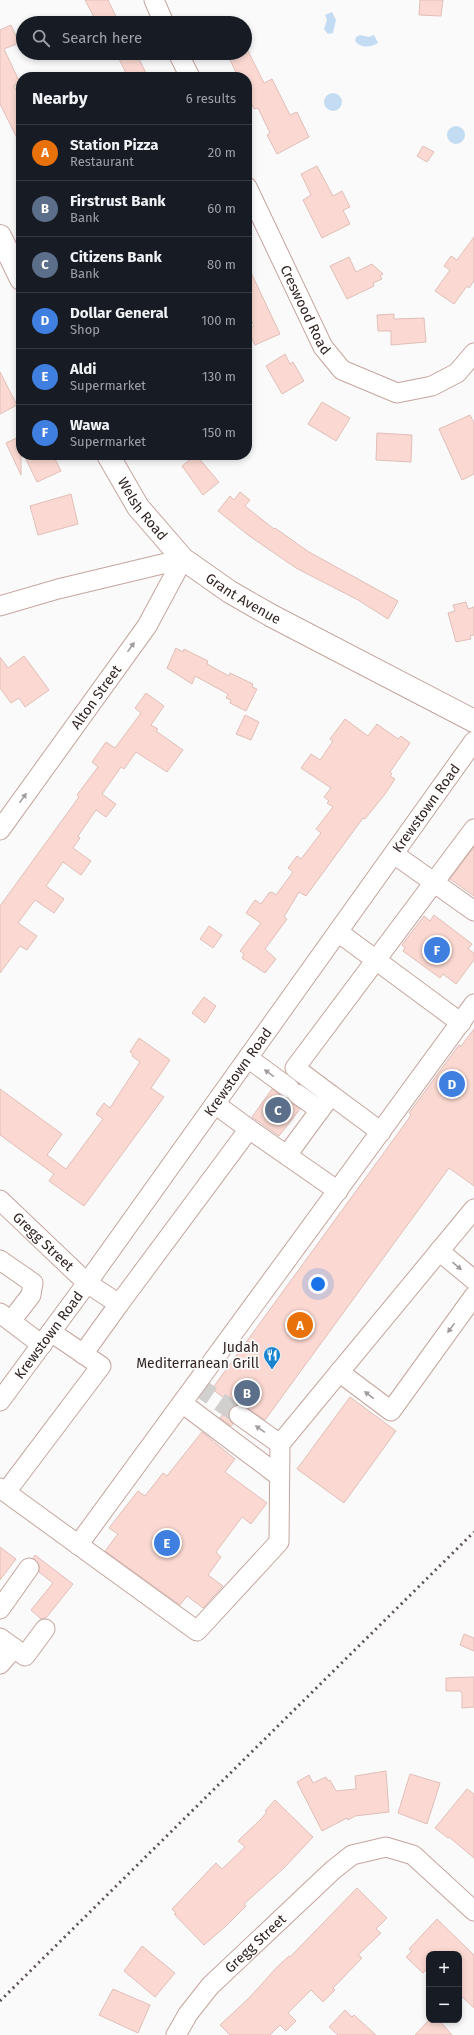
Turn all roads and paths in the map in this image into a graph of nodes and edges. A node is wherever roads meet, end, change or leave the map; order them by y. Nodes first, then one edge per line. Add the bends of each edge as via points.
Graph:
1 (154, 0) edge
2 (161, 16) edge
3 (182, 60) edge
4 (188, 72) edge
5 (252, 198) edge
6 (0, 236) edge
7 (16, 269) edge
8 (474, 353) edge
9 (111, 460) edge
10 (183, 559) junction
11 (0, 606) edge
12 (474, 721) edge
13 (474, 741) edge
14 (474, 829) edge
15 (0, 830) edge
16 (394, 854) junction
17 (434, 882) junction
18 (474, 910) edge
19 (338, 932) junction
20 (375, 959) junction
21 (474, 1004) edge
22 (461, 1023) junction
23 (248, 1058) junction
24 (326, 1103) junction
25 (215, 1104) junction
26 (249, 1129) junction
27 (381, 1132) junction
28 (287, 1155) junction
29 (338, 1190) junction
30 (474, 1209) edge
31 (3, 1210) edge
32 (439, 1251) junction
33 (0, 1260) edge
34 (474, 1280) edge
35 (87, 1283) junction
36 (474, 1296) edge
37 (119, 1304) junction
38 (5, 1317) edge
39 (46, 1339) junction
40 (83, 1354) junction
41 (339, 1372) junction
42 (0, 1401) edge
43 (182, 1403) junction
44 (239, 1415) tunnel mouth
45 (280, 1444) junction
46 (279, 1476) junction
47 (3, 1490) edge
48 (78, 1545) junction
49 (29, 1568) dead end
50 (0, 1609) edge
51 (45, 1629) dead end
52 (7, 1643) edge
53 (0, 1664) edge
54 (474, 1911) edge
55 (176, 2035) edge

1 - 2 street
3 - 4 street
5 - 8 street, Creswood Road via 323,347 342,370 396,393 432,386 457,373
6 - 7 main road
9 - 10 main road, Welsh Road via 138,507
10 - 11 street via 58,589
10 - 12 main road, Grant Avenue via 230,592 272,616
15 -> 10 street, Alton Street via 147,626
13 - 16 street, Krewstown Road
14 - 17 street
16 - 17 street
16 - 19 street, Krewstown Road
17 - 18 street
17 - 20 street
19 - 20 street
19 - 23 street, Krewstown Road
20 - 22 street
20 - 24 street via 295,1068
21 - 22 street
22 - 27 street
24 -> 23 street via 293,1091
23 - 25 street, Krewstown Road
24 - 27 street
24 - 28 street
25 - 26 street
25 - 35 street, Krewstown Road
26 - 28 street
26 - 37 street
27 - 29 street
28 - 29 street
29 - 43 street
30 - 32 street
31 - 35 street, Gregg Street
32 -> 34 street
32 - 41 street
33 - 38 street via 33,1283 31,1294
35 - 37 street, Gregg Street
35 - 39 street, Krewstown Road
36 -> 41 street via 391,1411
37 - 40 street
38 - 39 street
39 - 40 street
39 - 42 street, Krewstown Road
40 - 47 street via 100,1366
41 - 45 street
43 - 46 street
43 - 48 street
45 -> 44 street
45 - 46 street
46 - 48 street via 279,1542 197,1631
47 - 48 street
49 - 50 street
51 - 52 street via 25,1656
52 - 53 street
54 - 55 street, Gregg Street via 413,1855 386,1847 352,1855 210,1986 188,2014

